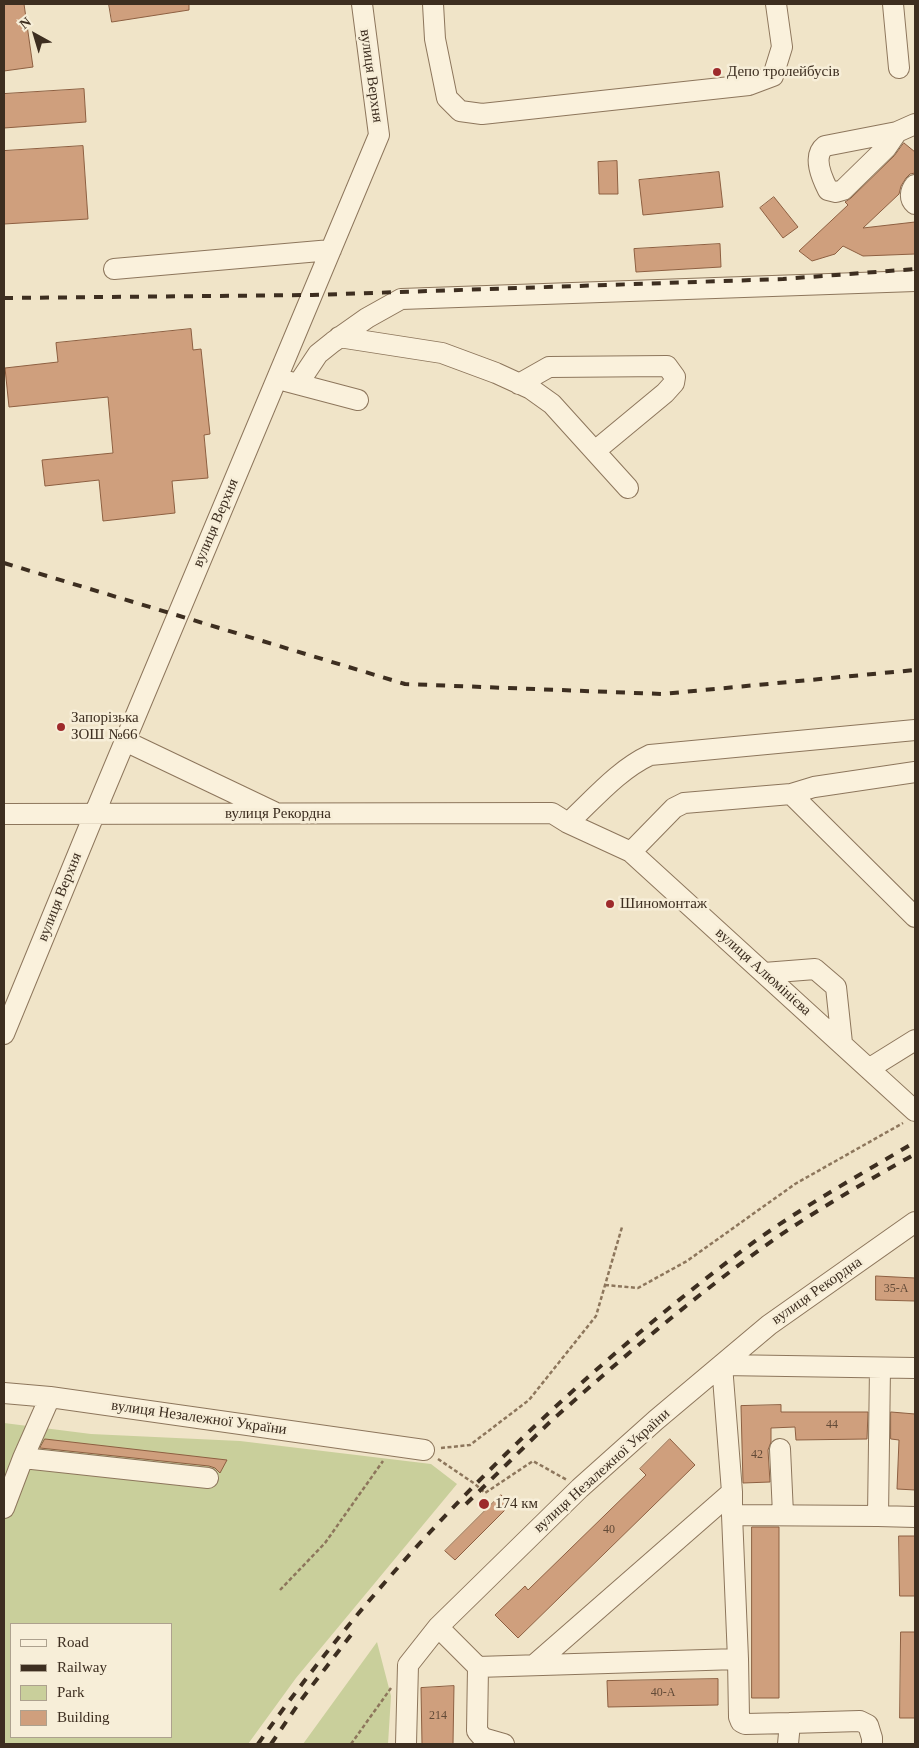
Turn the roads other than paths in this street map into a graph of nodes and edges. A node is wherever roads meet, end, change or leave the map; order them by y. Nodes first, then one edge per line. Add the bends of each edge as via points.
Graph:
1 (362, 4) edge
2 (433, 4) edge
3 (776, 4) edge
4 (893, 4) edge
5 (899, 68) dead end
6 (915, 185) edge
7 (915, 204) edge
8 (331, 250) junction
9 (114, 269) dead end
10 (915, 281) edge
11 (340, 337) junction
12 (277, 379) junction
13 (298, 384) junction
14 (519, 384) junction
15 (358, 400) dead end
16 (595, 451) junction
17 (628, 488) dead end
18 (915, 730) edge
19 (125, 741) junction
20 (915, 772) edge
21 (791, 794) junction
22 (4, 814) edge
23 (278, 814) junction
24 (94, 815) junction
25 (560, 818) junction
26 (631, 852) junction
27 (915, 917) edge
28 (764, 973) junction
29 (4, 1034) edge
30 (915, 1040) edge
31 (842, 1043) junction
32 (870, 1068) junction
33 (912, 1116) edge
34 (915, 1222) edge
35 (722, 1365) junction
36 (880, 1368) junction
37 (915, 1368) edge
38 (4, 1393) edge
39 (50, 1397) junction
40 (780, 1449) dead end
41 (424, 1450) road end
42 (23, 1458) junction
43 (208, 1478) dead end
44 (732, 1492) junction
45 (4, 1508) edge
46 (782, 1514) junction
47 (732, 1516) junction
48 (878, 1516) junction
49 (915, 1517) edge
50 (438, 1627) junction
51 (738, 1659) junction
52 (534, 1665) junction
53 (477, 1667) junction
54 (790, 1724) junction
55 (406, 1744) edge
56 (504, 1744) edge
57 (788, 1744) edge
58 (872, 1744) edge

1 - 8 street, вулиця Верхня via 379,135
2 - 3 street via 435,39 447,98 460,111 482,114 749,85 773,76 782,47
4 - 5 street
6 - 7 street via 911,196
8 - 9 street
8 - 12 street, вулиця Верхня
10 - 11 street via 402,299
11 - 13 street via 318,354
11 - 14 street via 442,353
12 - 13 street
12 - 19 street, вулиця Верхня
13 - 15 street
14 - 16 street via 552,404
14 - 16 street via 550,368 667,366 675,377 674,383
16 - 17 street
18 - 25 street via 650,756 635,762
19 - 23 street
19 - 24 street, вулиця Верхня
20 - 21 street via 814,787
21 - 26 street via 684,803 674,808
21 - 27 street
22 - 24 street, вулиця Рекордна
23 - 24 street, вулиця Рекордна
23 - 25 street, вулиця Рекордна
24 - 29 street, вулиця Верхня
25 - 26 street, вулиця Алюмінієва
26 - 28 street, вулиця Алюмінієва
28 - 31 street, вулиця Алюмінієва
28 - 31 street via 816,969 836,987
30 - 32 street
31 - 32 street, вулиця Алюмінієва
32 - 33 street, вулиця Алюмінієва
34 - 35 street, вулиця Рекордна via 769,1325
35 - 36 street
35 - 44 street
35 - 50 street, вулиця Незалежної України via 580,1488
36 - 37 street
36 - 48 street
38 - 39 street, вулиця Незалежної України
39 - 41 street, вулиця Незалежної України
39 - 42 street
40 - 46 street
42 - 43 street
42 - 45 street
44 - 47 street
44 - 52 street
46 - 47 street
46 - 48 street
47 - 51 street
48 - 49 street
50 - 53 street
50 - 55 street, вулиця Незалежної України via 408,1665
51 - 52 street
51 - 54 street via 741,1722 753,1725
52 - 53 street
53 - 56 street via 477,1730 483,1738
54 - 57 street
54 - 58 street via 860,1721 868,1725

